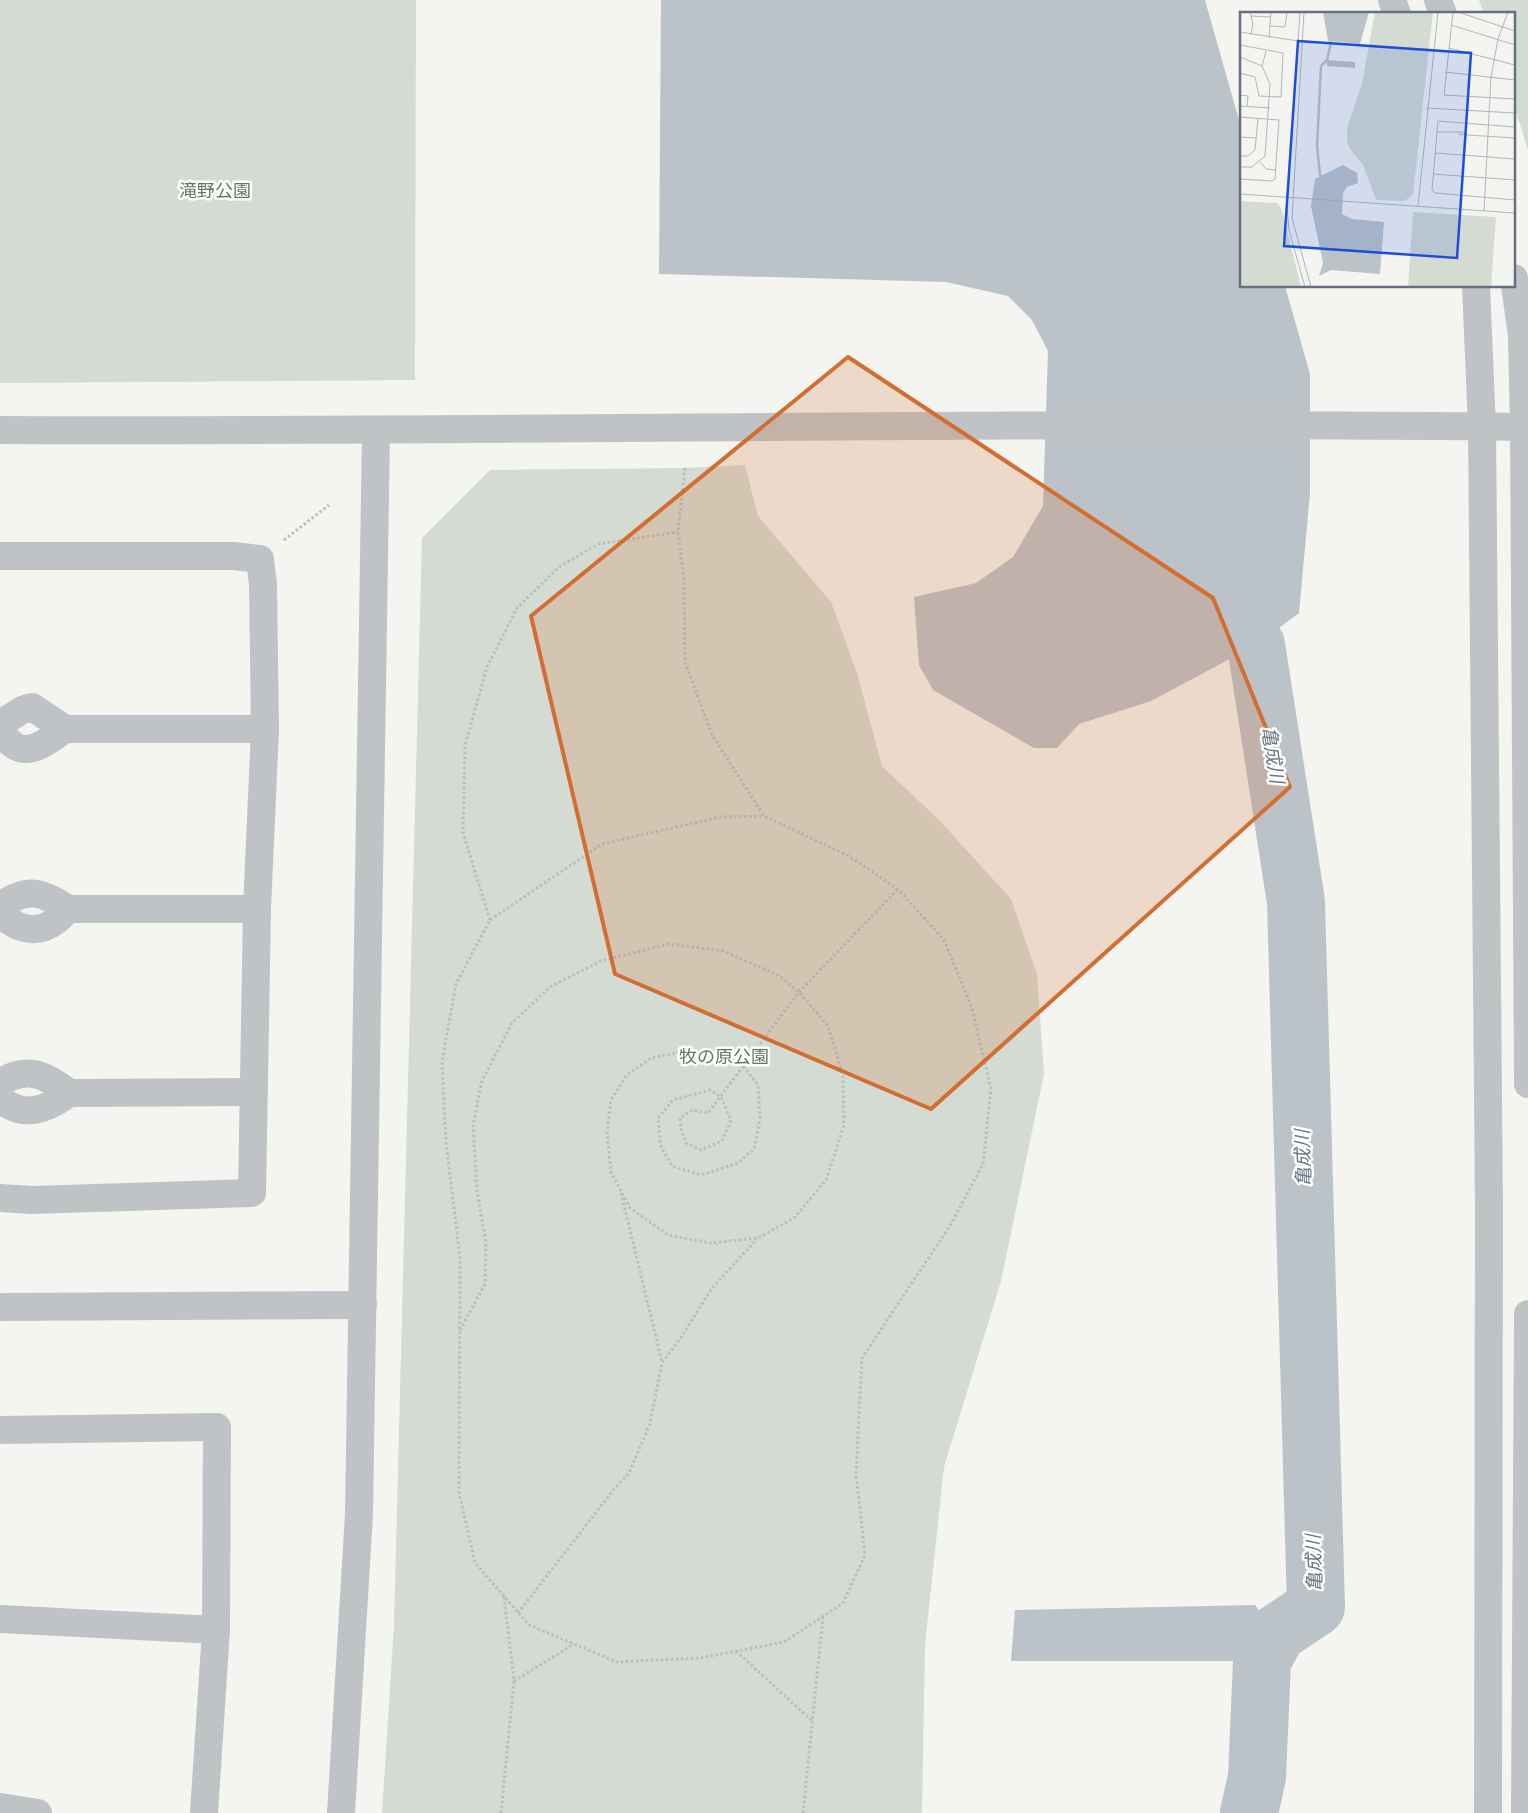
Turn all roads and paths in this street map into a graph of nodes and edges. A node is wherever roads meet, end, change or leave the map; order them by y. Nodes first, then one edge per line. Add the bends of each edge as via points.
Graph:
1 (1392, 0) edge
2 (1438, 0) edge
3 (1396, 12) edge
4 (1442, 12) edge
5 (1476, 288) edge
6 (1515, 288) edge
7 (1482, 427) junction
8 (1526, 427) edge
9 (0, 430) edge
10 (376, 431) junction
11 (685, 468) dead end
12 (329, 505) dead end
13 (678, 532) junction
14 (0, 556) edge
15 (260, 560) junction
16 (0, 724) edge
17 (65, 729) junction
18 (265, 729) junction
19 (0, 733) edge
20 (764, 816) junction
21 (898, 890) junction
22 (0, 906) edge
23 (68, 909) junction
24 (257, 909) junction
25 (0, 914) edge
26 (490, 920) junction
27 (799, 992) junction
28 (744, 1067) junction
29 (0, 1084) edge
30 (1528, 1084) edge
31 (252, 1092) junction
32 (69, 1093) junction
33 (721, 1097) junction
34 (0, 1099) edge
35 (620, 1188) junction
36 (0, 1198) edge
37 (758, 1238) junction
38 (363, 1305) junction
39 (0, 1307) edge
40 (1528, 1314) edge
41 (460, 1330) junction
42 (662, 1363) junction
43 (0, 1430) edge
44 (504, 1596) junction
45 (518, 1613) junction
46 (824, 1616) junction
47 (0, 1620) edge
48 (216, 1630) junction
49 (574, 1644) junction
50 (736, 1651) junction
51 (514, 1681) junction
52 (812, 1722) junction
53 (0, 1807) edge
54 (1526, 1810) edge
55 (38, 1813) edge
56 (204, 1813) edge
57 (341, 1813) edge
58 (501, 1813) edge
59 (803, 1813) edge
60 (1488, 1813) edge

1 - 3 street
2 - 4 street
5 - 7 street
6 - 8 street via 1522,336
7 - 8 street
7 - 10 street
7 - 60 street via 1489,1207
8 - 30 street
9 - 10 street
10 - 38 street
11 - 13 path
12 - 15 path
13 - 20 path via 684,579 685,662 712,735
13 - 26 path via 598,544 559,566 517,608 487,667 465,745 463,833
14 - 15 street via 234,556
15 - 18 street
16 - 17 street via 32,707
17 - 18 street
17 - 19 street via 46,743 30,748 16,747
18 - 24 street
20 - 21 path via 846,855
20 - 26 path via 720,817 602,844
21 - 27 path
21 - 46 path via 944,940 972,1008 991,1089 983,1164 951,1224 862,1358 856,1473 865,1555 843,1603
22 - 23 street via 12,897 30,892 53,898
23 - 24 street
23 - 25 street via 47,928 35,929 20,928
24 - 31 street
26 - 41 path via 456,984 442,1062 446,1142 460,1258
27 - 28 path
27 - 37 path via 828,1026 843,1076 844,1125 826,1180 794,1218
27 - 41 path via 778,975 723,951 670,944 601,961 550,987 512,1023 482,1081 473,1125 477,1191 486,1243 485,1284
28 - 33 path
28 - 33 path via 758,1086 760,1118 754,1149 738,1163 701,1175 672,1166 661,1147 658,1118 673,1100 710,1090
28 - 35 path via 728,1056 690,1050 651,1058 626,1075 611,1100 606,1134 611,1172
29 - 32 street via 24,1073 38,1074
31 - 32 street
31 - 36 street via 252,1193
32 - 34 street via 54,1104 28,1112 8,1106
33 - 33 path via 731,1120 722,1141 700,1150 686,1143 680,1118 692,1110 708,1113
35 - 37 path via 630,1208 668,1235 712,1243
35 - 42 path
37 - 42 path via 712,1288
38 - 39 street
38 - 57 street via 359,1514
40 - 54 street
41 - 44 path via 459,1492 475,1563
42 - 45 path via 650,1424 629,1473
43 - 48 street via 217,1427
44 - 45 path
44 - 51 path
45 - 49 path via 529,1625
46 - 50 path via 784,1642
46 - 52 path
47 - 48 street
48 - 56 street
49 - 50 path via 617,1662 700,1658
49 - 51 path
50 - 52 path
51 - 58 path
52 - 59 path
53 - 55 street

